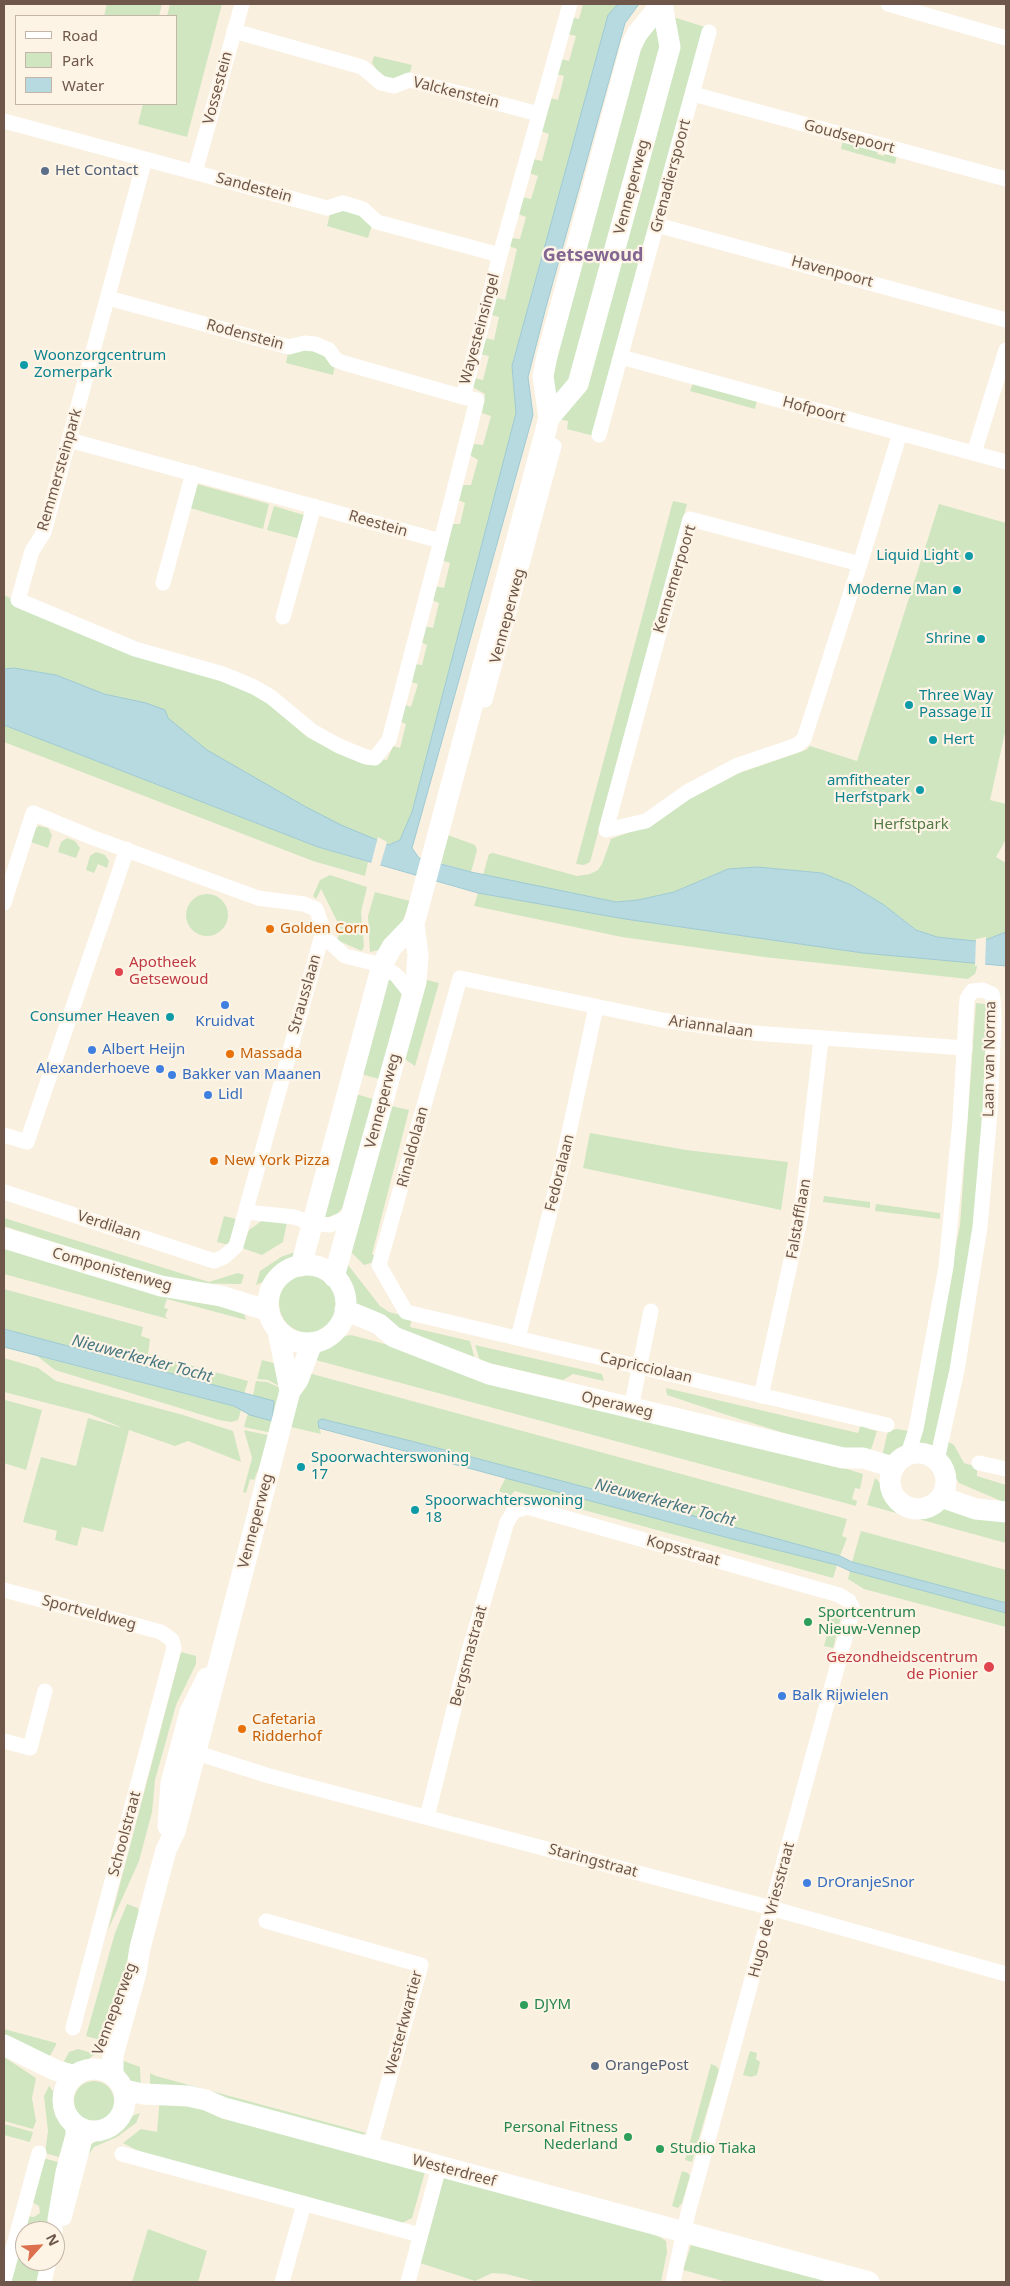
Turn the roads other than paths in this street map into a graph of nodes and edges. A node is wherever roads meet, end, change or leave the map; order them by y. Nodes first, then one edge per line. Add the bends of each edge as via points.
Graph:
1 (242, 4) edge
2 (570, 4) edge
3 (662, 4) edge
4 (888, 4) edge
5 (234, 31) junction
6 (709, 32) dead end
7 (1006, 38) edge
8 (693, 94) junction
9 (539, 114) junction
10 (4, 121) edge
11 (145, 159) junction
12 (195, 172) junction
13 (1006, 178) edge
14 (658, 225) junction
15 (500, 255) junction
16 (108, 298) junction
17 (1006, 320) edge
18 (1006, 350) edge
19 (621, 358) junction
20 (463, 397) junction
21 (549, 418) junction
22 (900, 433) junction
23 (599, 435) dead end
24 (68, 440) junction
25 (974, 453) junction
26 (1006, 462) edge
27 (193, 472) junction
28 (314, 506) junction
29 (442, 541) junction
30 (860, 564) junction
31 (163, 583) dead end
32 (283, 618) dead end
33 (375, 758) joint
34 (453, 796) junction
35 (450, 829) dead end
36 (127, 849) junction
37 (4, 903) edge
38 (416, 915) junction
39 (322, 936) junction
40 (382, 965) junction
41 (460, 978) joint
42 (412, 995) junction
43 (596, 1007) junction
44 (821, 1039) junction
45 (965, 1048) junction
46 (1000, 1051) edge
47 (4, 1135) edge
48 (4, 1192) edge
49 (246, 1212) junction
50 (352, 1215) junction
51 (311, 1223) junction
52 (4, 1238) edge
53 (214, 1261) joint
54 (301, 1266) junction
55 (334, 1277) junction
56 (269, 1302) junction
57 (651, 1311) dead end
58 (406, 1312) joint
59 (343, 1317) junction
60 (278, 1331) junction
61 (518, 1338) junction
62 (312, 1343) junction
63 (638, 1366) junction
64 (290, 1391) junction
65 (761, 1396) junction
66 (631, 1408) junction
67 (887, 1425) dead end
68 (937, 1460) junction
69 (979, 1463) dead end
70 (897, 1467) junction
71 (1006, 1468) edge
72 (944, 1490) junction
73 (527, 1507) joint
74 (999, 1510) edge
75 (4, 1590) edge
76 (839, 1595) joint
77 (172, 1640) joint
78 (45, 1691) dead end
79 (4, 1741) edge
80 (188, 1750) junction
81 (427, 1817) junction
82 (772, 1908) junction
83 (266, 1921) dead end
84 (140, 1948) junction
85 (1006, 1974) edge
86 (73, 2028) dead end
87 (4, 2044) edge
88 (4, 2054) edge
89 (81, 2073) junction
90 (118, 2082) junction
91 (64, 2094) junction
92 (224, 2108) junction
93 (123, 2113) junction
94 (73, 2123) junction
95 (93, 2132) junction
96 (370, 2148) junction
97 (39, 2153) dead end
98 (122, 2154) dead end
99 (439, 2167) junction
100 (304, 2204) junction
101 (55, 2221) edge
102 (63, 2221) edge
103 (685, 2232) junction
104 (420, 2235) junction
105 (4, 2281) edge
106 (282, 2282) edge
107 (408, 2282) edge
108 (673, 2282) edge
109 (869, 2282) edge

1 - 5 street, Vossestein
2 - 9 street, Wayesteinsingel
3 - 21 street, Venneperweg via 631,46 543,376
3 - 21 street, Venneperweg via 670,48 578,384
4 - 7 street
5 - 9 street, Valckenstein via 362,67 381,83 394,86 409,80
5 - 12 street, Vossestein
6 - 8 street, Grenadierspoort
8 - 13 street, Goudsepoort
8 - 14 street, Grenadierspoort
9 - 15 street, Wayesteinsingel
10 - 11 street, Sandestein
11 - 12 street, Sandestein
11 - 16 street, Remmersteinpark
12 - 15 street, Sandestein via 327,208 344,203 363,209 377,222
14 - 17 street, Havenpoort
14 - 19 street, Grenadierspoort
15 - 20 street, Wayesteinsingel
16 - 20 street, Rodenstein via 288,347 314,344 329,350 336,360 344,363
16 - 24 street, Remmersteinpark
18 - 25 street
19 - 22 street, Hofpoort
19 - 23 street, Grenadierspoort
20 - 29 street, Wayesteinsingel via 477,400
21 - 34 street, Venneperweg
22 - 25 street, Hofpoort
22 - 30 street
24 - 27 street, Reestein
24 - 33 street, Remmersteinpark via 44,532 32,551 18,600 135,649 223,674 254,687 312,731 339,746
25 - 26 street, Hofpoort
27 - 28 street, Reestein
27 - 31 street
28 - 29 street, Reestein
28 - 32 street
29 - 33 street, Wayesteinsingel via 390,740
30 - 30 street, Kennemerpoort via 804,739 796,745 738,765 687,792 646,821 606,830 690,519
34 - 35 street, Venneperweg
34 - 38 street, Venneperweg via 434,846
36 - 37 street, Strausslaan via 34,812
36 - 39 street, Strausslaan via 258,898 304,904 316,910
36 - 47 street via 26,1142
38 - 40 street, Venneperweg
38 - 42 street, Venneperweg via 418,956
39 - 40 street via 345,956
39 - 49 street, Strausslaan
40 - 42 street via 397,976
40 - 51 street, Venneperweg
41 - 43 street, Ariannalaan
41 - 58 street, Rinaldolaan via 380,1265
42 - 50 street, Venneperweg
43 - 44 street, Ariannalaan via 753,1033
43 - 61 street, Fedoralaan via 562,1165
44 - 45 street, Ariannalaan
44 - 65 street, Falstafflaan via 801,1215
45 - 46 street, Laan van Norma via 967,999 972,991 983,990 994,998
45 - 70 street, Laan van Norma via 946,1267 916,1429
46 - 68 street, Laan van Norma via 980,1227 957,1370
48 - 53 street, Verdilaan
49 - 51 street via 294,1216
49 - 53 street, Strausslaan via 236,1246
50 - 51 street via 330,1225
50 - 55 street, Venneperweg
51 - 54 street, Venneperweg
52 - 56 street, Componistenweg via 161,1286
54 - 55 street via 314,1266
54 - 56 street via 281,1275
55 - 59 street via 344,1292
56 - 60 street
57 - 63 street
58 - 61 street, Capricciolaan
59 - 62 street via 328,1337
59 - 66 street, Operaweg via 379,1324 394,1337 489,1374
60 - 62 street via 290,1339
60 - 64 street, Venneperweg
61 - 63 street, Capricciolaan
62 - 64 street, Venneperweg via 298,1380
63 - 65 street, Capricciolaan
63 - 66 street
64 - 80 street, Venneperweg via 220,1651 218,1671
65 - 67 street, Capricciolaan
66 - 70 street, Operaweg via 843,1458 863,1458
68 - 70 street via 923,1453
68 - 72 street via 944,1471
69 - 71 street
70 - 72 street via 893,1495 905,1506 913,1509 929,1507
72 - 74 street via 976,1509
73 - 76 street, Kopsstraat
73 - 81 street, Bergsmastraat via 514,1510 507,1522 466,1661
75 - 77 street, Sportveldweg via 161,1632
76 - 82 street, Hugo de Vriesstraat via 853,1608
77 - 86 street, Schoolstraat via 174,1648
78 - 79 street via 30,1748
80 - 81 street, Staringstraat via 269,1776
80 - 84 street, Venneperweg via 175,1831 166,1850
81 - 82 street, Staringstraat
82 - 85 street, Staringstraat
82 - 103 street, Hugo de Vriesstraat
83 - 96 street, Westerkwartier via 421,1965
84 - 89 street, Venneperweg via 128,1970 100,2052
84 - 90 street, Venneperweg via 113,2055
87 - 89 street via 55,2070
88 - 91 street
89 - 90 street via 101,2070
89 - 91 street
90 - 92 street, Westerdreef via 143,2094 188,2096
90 - 93 street via 125,2102
91 - 94 street via 64,2110
92 - 93 street, Westerdreef via 189,2105
92 - 96 street, Westerdreef
93 - 95 street via 108,2129
94 - 95 street
94 - 101 street
95 - 102 street via 85,2140
96 - 99 street, Westerdreef
97 - 105 street
98 - 100 street
99 - 103 street, Westerdreef
99 - 104 street
100 - 104 street
100 - 106 street
103 - 108 street
103 - 109 street, Westerdreef
104 - 107 street

